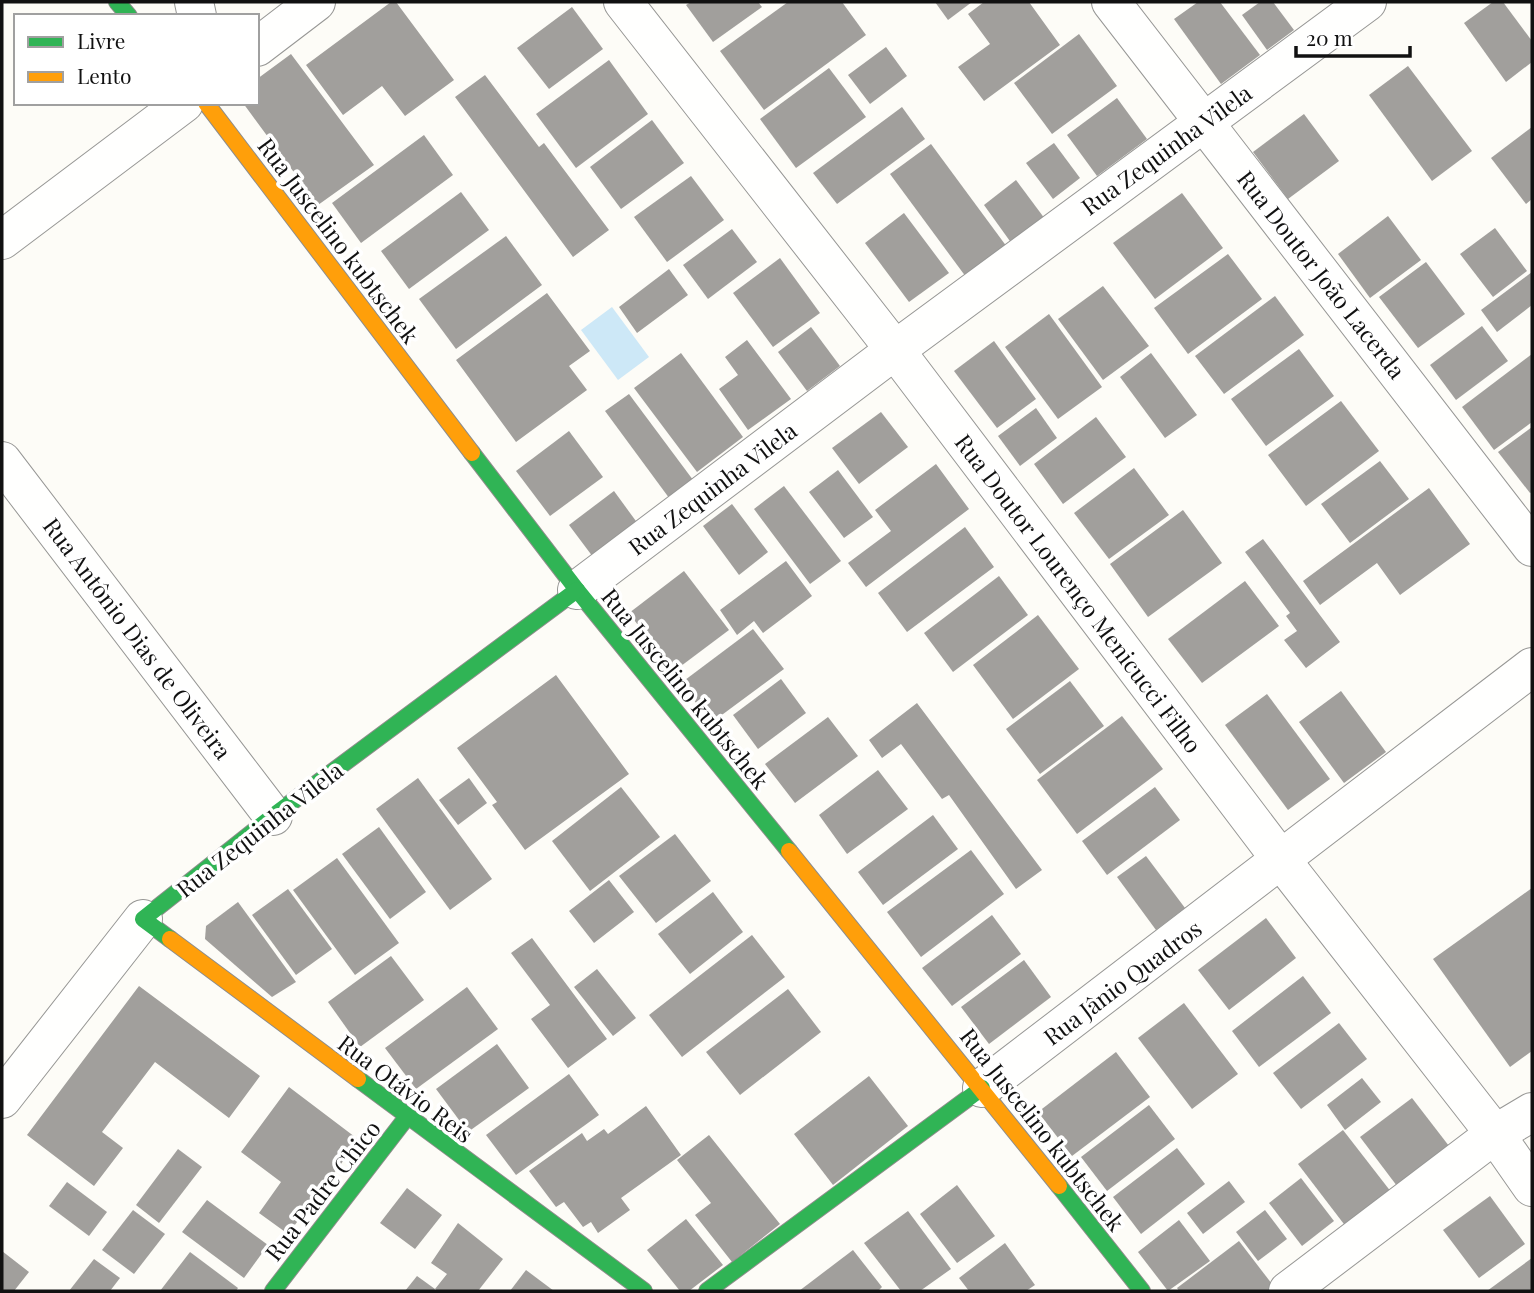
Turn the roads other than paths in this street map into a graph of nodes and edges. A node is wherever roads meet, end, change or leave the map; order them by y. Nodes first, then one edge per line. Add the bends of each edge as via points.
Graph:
1 (316, 2) edge
2 (624, 2) edge
3 (1111, 2) edge
4 (1367, 2) edge
5 (259, 45) edge
6 (181, 105) edge
7 (208, 105) edge
8 (1204, 121) junction
9 (2, 240) edge
10 (895, 350) junction
11 (2, 461) edge
12 (1532, 547) edge
13 (577, 590) junction
14 (1532, 667) edge
15 (273, 816) junction
16 (1282, 861) junction
17 (143, 919) junction
18 (982, 1088) junction
19 (2, 1099) edge
20 (1532, 1112) edge
21 (407, 1117) junction
22 (1495, 1134) junction
23 (1532, 1187) edge
24 (273, 1291) edge
25 (644, 1291) edge
26 (707, 1291) edge
27 (1142, 1291) edge
28 (1288, 1291) edge

1 - 5 street
2 - 10 street, Rua Doutor Lourenço Menicucci Filho
3 - 8 street, Rua Doutor João Lacerda
4 - 8 street, Rua Zequinha Vilela
6 - 9 street
7 - 13 main road, Rua Juscelino kubtschek
8 - 10 street, Rua Zequinha Vilela
8 - 12 street, Rua Doutor João Lacerda
10 - 13 street, Rua Zequinha Vilela
10 - 16 street, Rua Doutor Lourenço Menicucci Filho
11 - 15 street, Rua Antônio Dias de Oliveira
13 - 15 main road, Rua Zequinha Vilela
13 - 18 main road, Rua Juscelino kubtschek
14 - 16 street, Rua Jânio Quadros
15 - 17 main road, Rua Zequinha Vilela
16 - 18 street, Rua Jânio Quadros
16 - 22 street, Rua Doutor Lourenço Menicucci Filho
17 - 19 street, Rua Zequinha Vilela
17 - 21 main road, Rua Otávio Reis
18 - 26 main road, Rua Jânio Quadros
18 - 27 main road, Rua Juscelino kubtschek
20 - 22 street
21 - 24 main road, Rua Padre Chico
21 - 25 main road, Rua Otávio Reis
22 - 23 street, Rua Doutor Lourenço Menicucci Filho
22 - 28 street

